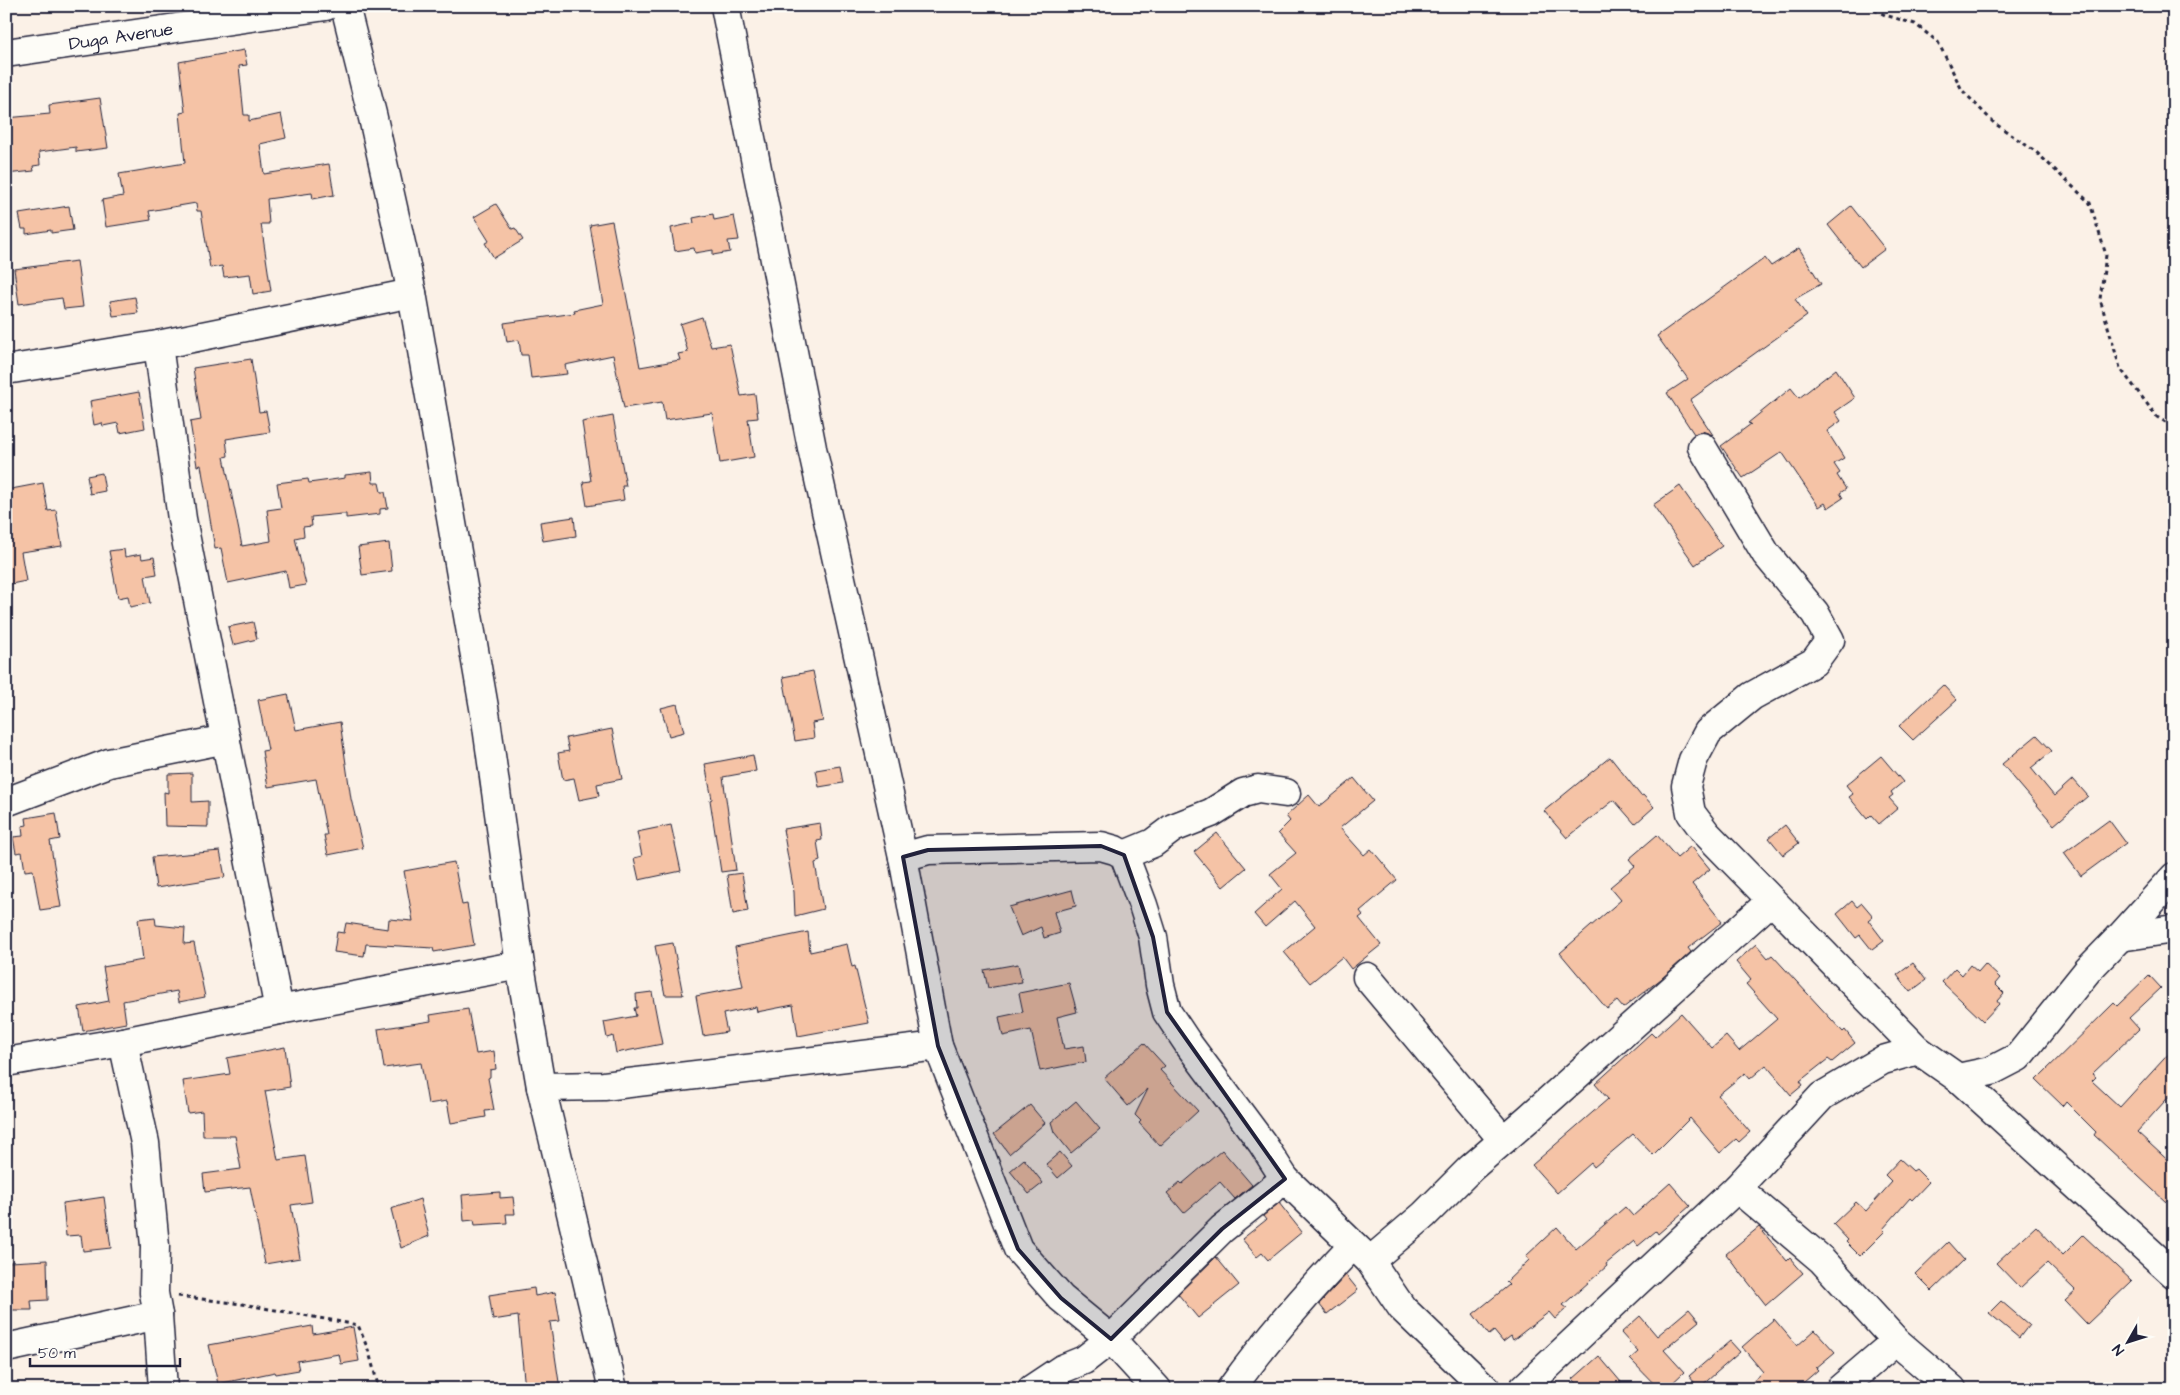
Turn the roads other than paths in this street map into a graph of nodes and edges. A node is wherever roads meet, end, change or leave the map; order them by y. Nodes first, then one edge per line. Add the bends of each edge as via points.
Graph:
1 (326, 6) edge
2 (345, 6) edge
3 (725, 6) edge
4 (6, 53) edge
5 (412, 293) junction
6 (158, 345) junction
7 (6, 370) edge
8 (1702, 447) dead end
9 (226, 739) junction
10 (1286, 793) dead end
11 (6, 802) edge
12 (1124, 855) junction
13 (903, 857) junction
14 (2174, 877) edge
15 (1771, 901) junction
16 (2174, 929) edge
17 (2120, 937) junction
18 (520, 965) junction
19 (1367, 977) dead end
20 (279, 1010) junction
21 (123, 1042) junction
22 (938, 1046) junction
23 (1918, 1050) junction
24 (8, 1054) edge
25 (1958, 1078) junction
26 (541, 1087) junction
27 (1503, 1140) junction
28 (1285, 1179) junction
29 (1737, 1188) junction
30 (1361, 1253) junction
31 (2174, 1274) edge
32 (156, 1304) junction
33 (1111, 1339) junction
34 (1896, 1340) junction
35 (6, 1348) edge
36 (163, 1389) edge
37 (613, 1389) edge
38 (1032, 1389) edge
39 (1157, 1389) edge
40 (1231, 1389) edge
41 (1486, 1389) edge
42 (1524, 1389) edge
43 (1840, 1389) edge
44 (1952, 1389) edge

1 - 4 street, Duga Avenue
2 - 5 street
3 - 13 street via 812,448
5 - 6 street
5 - 18 street via 486,719
6 - 7 street
6 - 9 street via 182,518
8 - 15 street via 1766,554 1815,613 1830,640 1814,662 1752,696 1708,732 1693,760 1686,786 1691,813
9 - 11 street via 109,764
9 - 20 street
10 - 12 street via 1258,788 1244,793 1211,813 1173,828 1153,843
12 - 13 street via 1102,846 928,850
12 - 28 street via 1153,937 1167,1012
13 - 22 street
14 - 17 street
15 - 23 street
15 - 27 street
16 - 17 street
17 - 25 street via 2088,970 2018,1057 1991,1072
18 - 20 street
18 - 26 street
19 - 27 street
20 - 21 street
21 - 24 street
21 - 32 street via 145,1143 155,1246
22 - 26 street via 604,1086
22 - 33 street via 1018,1248 1061,1298
23 - 25 street
23 - 29 street via 1883,1060 1822,1096
25 - 31 street
26 - 37 street
27 - 30 street via 1424,1215
28 - 30 street
28 - 33 street via 1222,1229
29 - 34 street via 1822,1260
29 - 42 street
30 - 40 street via 1298,1303
30 - 41 street via 1402,1308
32 - 35 street
32 - 36 street
33 - 38 street via 1084,1360 1062,1369
33 - 39 street
34 - 43 street
34 - 44 street

